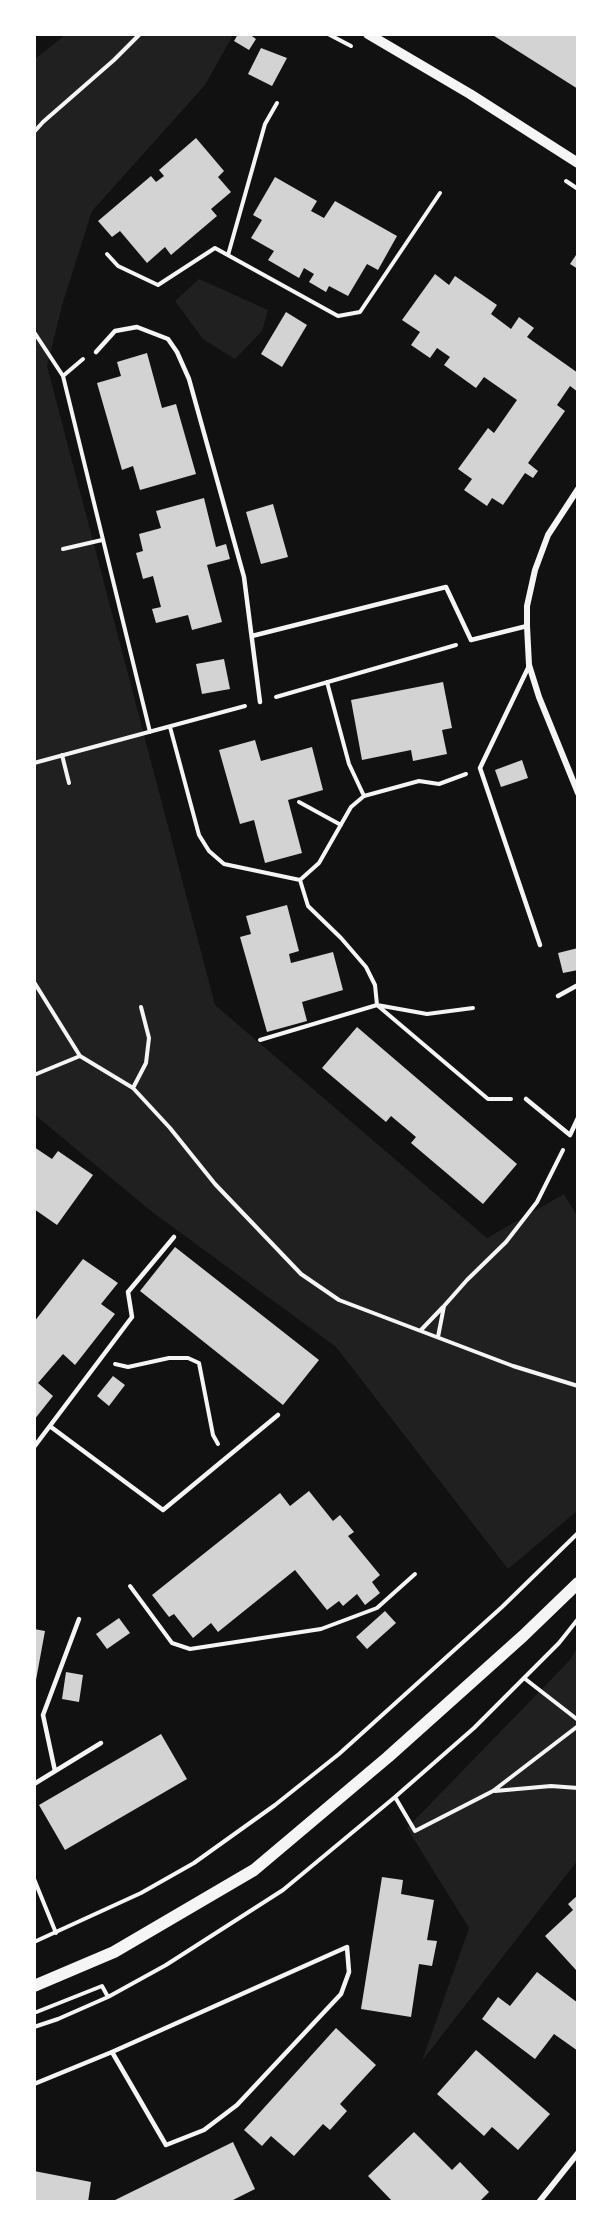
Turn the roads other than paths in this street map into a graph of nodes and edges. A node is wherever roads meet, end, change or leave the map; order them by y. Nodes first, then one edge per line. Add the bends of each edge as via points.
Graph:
1 (368, 34) edge
2 (578, 163) edge
3 (96, 352) road end
4 (578, 489) edge
5 (527, 626) junction
6 (252, 636) junction
7 (529, 665) junction
8 (260, 702) road end
9 (578, 794) edge
10 (540, 945) dead end
11 (578, 985) edge
12 (558, 996) dead end
13 (526, 1099) road end
14 (578, 1118) edge
15 (174, 1237) dead end
16 (278, 1415) dead end
17 (51, 1427) junction
18 (34, 1447) edge
19 (578, 1583) edge
20 (79, 1619) dead end
21 (34, 1713) edge
22 (43, 1715) junction
23 (101, 1743) dead end
24 (55, 1771) junction
25 (34, 1784) edge
26 (34, 1986) edge
27 (112, 2052) junction
28 (34, 2084) edge
29 (578, 2153) edge
30 (539, 2202) edge

1 - 2 street
3 - 6 lane via 115,331 137,327 168,339 177,352 189,379 244,577
4 - 5 street via 548,535 535,570
5 - 6 lane via 471,640 446,587
5 - 7 street
6 - 8 lane
7 - 9 street
7 - 10 lane via 480,768
11 - 12 lane
13 - 14 lane via 570,1136
15 - 17 lane via 128,1292 132,1317
16 - 17 lane via 163,1510
17 - 18 lane
19 - 26 main road via 405,1742 254,1870 114,1952
20 - 22 lane
21 - 22 lane
22 - 24 lane
23 - 24 lane
24 - 25 lane
27 - 27 lane via 304,1966 347,1947 349,1972 341,1994 237,2105 204,2130 166,2145
27 - 28 lane
29 - 30 street

